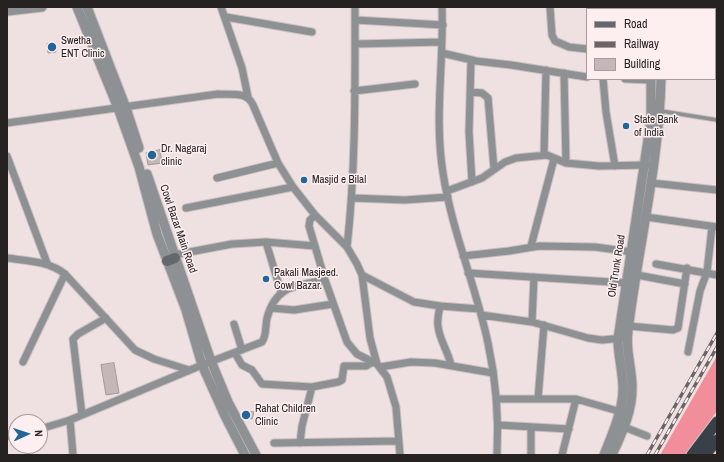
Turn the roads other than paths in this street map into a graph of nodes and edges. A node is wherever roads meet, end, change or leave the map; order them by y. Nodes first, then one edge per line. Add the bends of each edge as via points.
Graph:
1 (42, 7) edge
2 (77, 7) edge
3 (87, 7) edge
4 (221, 7) edge
5 (355, 7) edge
6 (442, 7) edge
7 (550, 7) edge
8 (7, 11) edge
9 (226, 17) junction
10 (355, 20) junction
11 (443, 25) junction
12 (312, 32) dead end
13 (442, 42) junction
14 (355, 44) junction
15 (586, 49) edge
16 (442, 53) junction
17 (471, 60) junction
18 (546, 70) junction
19 (564, 73) junction
20 (586, 77) edge
21 (603, 80) edge
22 (651, 80) edge
23 (661, 80) edge
24 (415, 84) dead end
25 (354, 91) junction
26 (470, 92) junction
27 (248, 97) junction
28 (122, 108) junction
29 (660, 111) junction
30 (717, 120) edge
31 (7, 123) edge
32 (544, 155) junction
33 (7, 156) edge
34 (554, 159) junction
35 (278, 163) junction
36 (566, 163) junction
37 (644, 165) junction
38 (654, 165) junction
39 (615, 166) junction
40 (494, 169) junction
41 (217, 178) dead end
42 (472, 182) junction
43 (652, 183) junction
44 (293, 187) junction
45 (717, 190) edge
46 (447, 194) junction
47 (352, 198) junction
48 (186, 208) dead end
49 (315, 215) junction
50 (646, 218) junction
51 (715, 227) edge
52 (266, 242) junction
53 (315, 246) junction
54 (531, 246) junction
55 (347, 247) junction
56 (632, 252) junction
57 (463, 256) junction
58 (7, 258) edge
59 (172, 258) junction
60 (48, 263) junction
61 (656, 264) dead end
62 (687, 268) junction
63 (707, 272) junction
64 (468, 273) junction
65 (65, 274) junction
66 (362, 275) junction
67 (637, 275) junction
68 (717, 275) edge
69 (534, 277) junction
70 (325, 280) junction
71 (627, 283) junction
72 (686, 284) junction
73 (281, 292) junction
74 (333, 304) junction
75 (440, 306) junction
76 (271, 308) junction
77 (480, 312) junction
78 (106, 318) junction
79 (532, 322) junction
80 (234, 324) dead end
81 (544, 325) junction
82 (628, 326) junction
83 (623, 338) junction
84 (239, 351) junction
85 (688, 352) dead end
86 (23, 362) dead end
87 (207, 363) junction
88 (377, 364) junction
89 (451, 365) junction
90 (189, 370) junction
91 (493, 373) junction
92 (312, 387) junction
93 (496, 399) junction
94 (538, 399) junction
95 (576, 399) junction
96 (619, 412) junction
97 (629, 414) junction
98 (82, 415) junction
99 (70, 420) junction
100 (716, 424) edge
101 (498, 425) junction
102 (48, 427) edge
103 (531, 427) junction
104 (624, 427) junction
105 (569, 429) junction
106 (647, 436) dead end
107 (717, 440) edge
108 (399, 441) junction
109 (274, 443) dead end
110 (300, 443) junction
111 (72, 455) edge
112 (245, 455) edge
113 (256, 455) edge
114 (400, 455) edge
115 (497, 455) edge
116 (531, 455) edge
117 (562, 455) edge
118 (604, 455) edge
119 (612, 455) edge
120 (692, 455) edge
121 (705, 455) edge

1 - 8 street
2 - 28 street
3 - 28 street
4 - 9 street
5 - 10 street
6 - 11 street
7 - 15 street via 552,35 555,41 569,47
9 - 12 street
9 - 27 street
10 - 11 street
10 - 14 street
11 - 13 street
13 - 14 street
13 - 16 street
14 - 25 street
16 - 17 street
16 - 46 street via 438,106 439,146
17 - 18 street
17 - 26 street
18 - 19 street
18 - 32 street
19 - 20 street
19 - 36 street
21 - 39 street
22 - 37 street, Old Trunk Road via 650,120
23 - 29 street
24 - 25 street
25 - 47 street
26 - 40 street via 482,93 488,98
26 - 42 street
27 - 28 street via 218,94
27 - 35 street via 254,105
28 - 31 street
28 - 59 street, Cowl Bazar Main Road via 157,234
29 - 30 lane
29 - 38 street
32 - 34 street
32 - 40 street via 516,158
33 - 60 street
34 - 36 street
34 - 54 street
35 - 41 street
35 - 44 street
36 - 39 street
37 - 38 street
37 - 39 street
37 - 56 street, Old Trunk Road
38 - 43 street
40 - 42 street
42 - 46 street
43 - 45 street
43 - 50 street
44 - 48 street
44 - 49 street
46 - 47 street via 405,200
46 - 57 street
47 - 55 street
49 - 53 street via 309,226
49 - 55 street
50 - 51 street
50 - 67 street
51 - 63 street
52 - 53 street
52 - 59 street via 232,244
52 - 73 street
53 - 70 street
54 - 56 street via 595,247
54 - 57 street
55 - 66 street
56 - 71 street, Old Trunk Road
57 - 64 street
58 - 60 street
59 - 87 street, Cowl Bazar Main Road
60 - 65 street
61 - 62 street
62 - 63 street
62 - 72 street
63 - 68 street
63 - 85 street via 700,291
64 - 69 street
64 - 77 street
65 - 78 street
65 - 86 street
66 - 75 street via 414,302
66 - 88 street via 369,333
67 - 72 street
67 - 82 street
69 - 71 street
69 - 79 street
70 - 73 street via 290,287
70 - 74 street
71 - 83 street, Old Trunk Road
72 - 82 street via 679,326 676,329
73 - 76 street
74 - 76 street via 294,310
74 - 88 street via 351,348
75 - 77 street
75 - 89 street via 438,325
76 - 84 street via 265,338 262,342
77 - 79 street
77 - 91 street
78 - 90 street via 138,352
78 - 98 street via 74,339
79 - 81 street
80 - 84 street
81 - 83 street via 588,338
81 - 94 street
82 - 83 street
83 - 96 street, Old Trunk Road via 623,389
83 - 97 street via 632,381
84 - 87 street
84 - 92 street via 242,365 252,370 262,384
87 - 90 street
87 - 112 street via 225,416
87 - 113 street, Cowl Bazar Main Road
88 - 89 street via 411,362
88 - 92 street via 346,365 342,369 340,381
88 - 108 street via 387,377 396,407
89 - 91 street
90 - 98 street
91 - 93 street
92 - 110 street
93 - 94 street
93 - 101 street
94 - 95 street
95 - 96 street
95 - 105 street
96 - 97 street
96 - 118 street, Old Trunk Road
97 - 104 street
98 - 99 street
99 - 102 street
99 - 111 street
100 - 120 highway
101 - 103 street
101 - 115 street
103 - 105 street
103 - 116 street
104 - 106 street
104 - 119 street
105 - 117 street
107 - 121 highway
108 - 110 street
108 - 114 street
109 - 110 street

